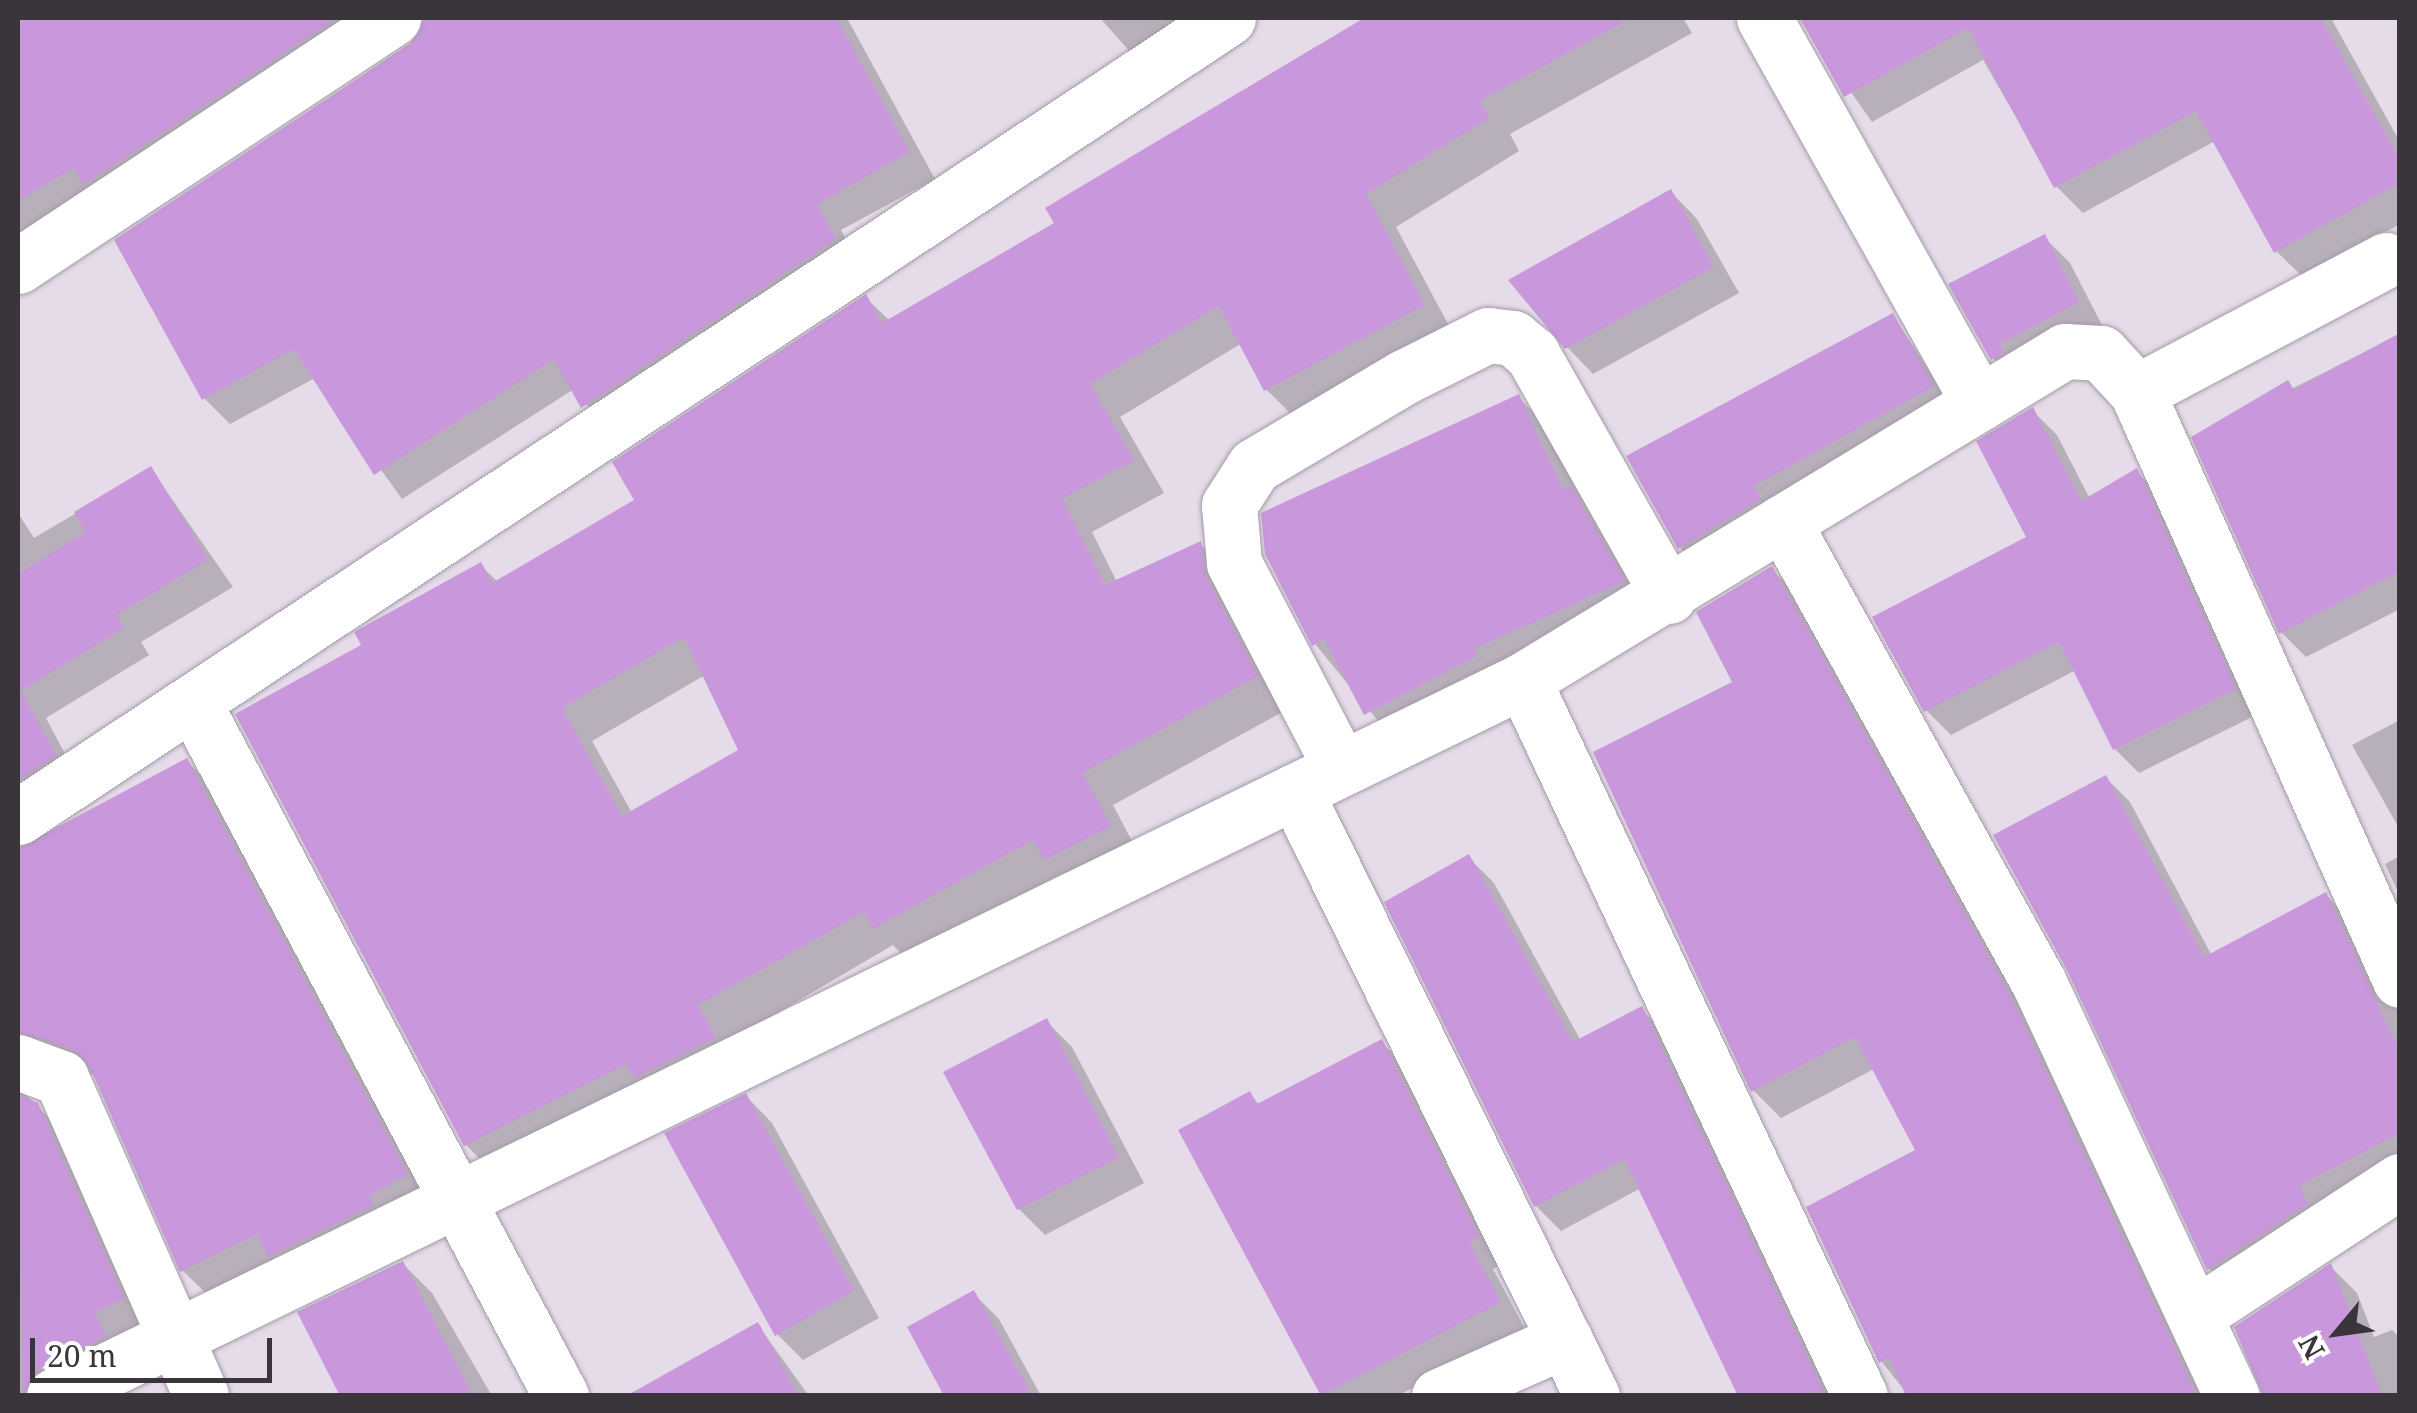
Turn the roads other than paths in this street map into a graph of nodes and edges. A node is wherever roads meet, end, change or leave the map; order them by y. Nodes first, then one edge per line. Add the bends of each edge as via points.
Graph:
1 (393, 18) edge
2 (1228, 18) edge
3 (1764, 18) edge
4 (2386, 260) dead end
5 (18, 266) edge
6 (2137, 392) junction
7 (1979, 403) junction
8 (1784, 522) junction
9 (1669, 596) junction
10 (1523, 680) junction
11 (193, 702) junction
12 (1318, 780) junction
13 (18, 817) edge
14 (2400, 980) edge
15 (18, 1062) edge
16 (2400, 1181) edge
17 (464, 1199) junction
18 (2198, 1314) junction
19 (173, 1330) junction
20 (1565, 1340) junction
21 (54, 1396) edge
22 (201, 1396) edge
23 (561, 1396) edge
24 (1439, 1396) edge
25 (1592, 1396) edge
26 (1860, 1396) edge
27 (2232, 1396) edge

1 - 5 street
2 - 11 street
3 - 7 street
4 - 6 street
6 - 7 street via 2102,353 2065,351
6 - 14 street
7 - 8 street
8 - 9 street
8 - 18 street via 2039,983
9 - 10 street
9 - 12 street via 1532,354 1512,338 1488,335 1404,377 1254,466 1229,505 1234,563
10 - 12 street
10 - 26 street
11 - 13 street
11 - 17 street
12 - 17 street
12 - 20 street
15 - 19 street via 60,1078
16 - 18 street
17 - 19 street
17 - 23 street
18 - 27 street
19 - 21 street
19 - 22 street
20 - 24 street
20 - 25 street

